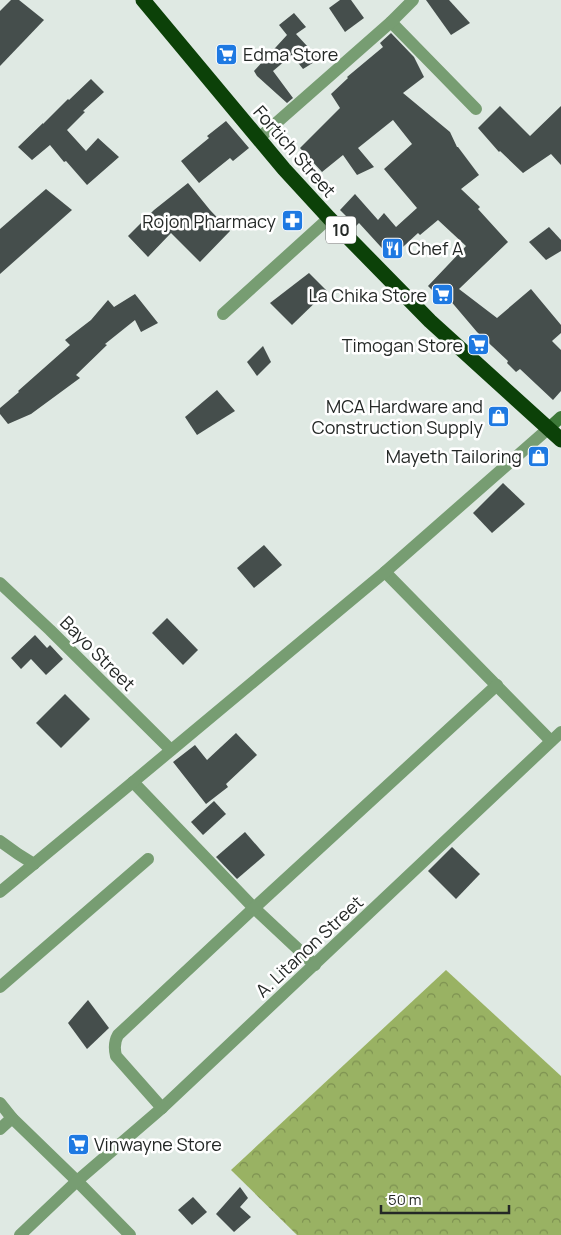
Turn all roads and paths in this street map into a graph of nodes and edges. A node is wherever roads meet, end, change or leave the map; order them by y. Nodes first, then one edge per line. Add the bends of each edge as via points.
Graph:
1 (143, 0) edge
2 (413, 0) edge
3 (391, 22) junction
4 (476, 109) dead end
5 (258, 139) junction
6 (329, 218) junction
7 (223, 314) dead end
8 (561, 417) edge
9 (549, 428) junction
10 (561, 440) edge
11 (385, 572) junction
12 (0, 583) edge
13 (497, 685) junction
14 (561, 732) edge
15 (551, 741) junction
16 (171, 750) junction
17 (133, 782) junction
18 (0, 841) edge
19 (148, 859) dead end
20 (34, 864) junction
21 (0, 892) edge
22 (254, 908) junction
23 (315, 965) junction
24 (0, 986) edge
25 (0, 1103) edge
26 (162, 1108) junction
27 (12, 1118) junction
28 (0, 1129) edge
29 (77, 1181) junction
30 (20, 1235) edge
31 (130, 1235) edge

1 - 5 highway, Fortich Street / 10
2 - 3 street
3 - 4 street
3 - 5 street
5 - 6 highway, Fortich Street / 10
6 - 7 street
6 - 9 highway, Fortich Street / 10 via 430,321
8 - 9 street
9 - 10 highway, Fortich Street / 10
9 - 11 street
11 - 13 street
11 - 16 street
12 - 16 street, Bayo Street
13 - 15 street
13 - 22 street
14 - 15 street, A. Litanon Street
15 - 23 street, A. Litanon Street
16 - 17 street
17 - 20 street
17 - 22 street
18 - 20 street
19 - 24 street
20 - 21 street
22 - 23 street
22 - 26 street via 114,1041 116,1056
23 - 26 street, A. Litanon Street
25 - 27 street
26 - 29 street, A. Litanon Street
27 - 28 street
27 - 29 street
29 - 30 street, A. Litanon Street
29 - 31 street

